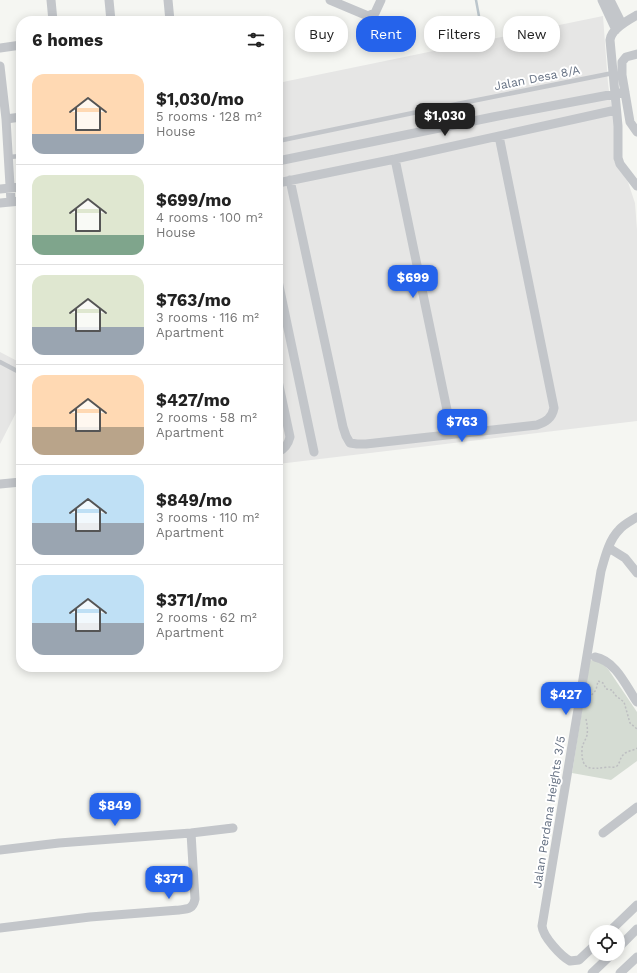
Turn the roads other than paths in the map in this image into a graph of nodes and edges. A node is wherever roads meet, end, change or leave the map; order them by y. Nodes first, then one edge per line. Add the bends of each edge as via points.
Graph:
1 (51, 0) edge
2 (109, 0) edge
3 (168, 0) edge
4 (330, 0) edge
5 (381, 0) edge
6 (602, 0) edge
7 (610, 0) edge
8 (637, 15) edge
9 (53, 16) edge
10 (111, 16) edge
11 (170, 16) edge
12 (619, 27) junction
13 (16, 46) edge
14 (0, 48) edge
15 (637, 54) edge
16 (0, 66) edge
17 (613, 73) junction
18 (625, 92) junction
19 (614, 94) junction
20 (616, 110) junction
21 (16, 118) edge
22 (6, 119) junction
23 (637, 132) edge
24 (499, 136) junction
25 (283, 139) edge
26 (16, 156) edge
27 (4, 157) edge
28 (395, 159) junction
29 (283, 160) edge
30 (290, 180) junction
31 (283, 182) edge
32 (637, 186) edge
33 (11, 188) junction
34 (16, 188) edge
35 (0, 189) edge
36 (16, 201) edge
37 (0, 203) edge
38 (283, 305) edge
39 (0, 362) edge
40 (16, 370) edge
41 (283, 404) edge
42 (452, 434) junction
43 (283, 450) edge
44 (314, 452) dead end
45 (16, 482) edge
46 (0, 484) edge
47 (637, 517) edge
48 (609, 548) junction
49 (637, 573) edge
50 (595, 657) dead end
51 (637, 702) edge
52 (637, 807) edge
53 (234, 828) dead end
54 (191, 833) junction
55 (603, 833) dead end
56 (0, 850) edge
57 (637, 905) edge
58 (616, 925) edge
59 (0, 928) edge
60 (637, 929) edge
61 (625, 941) edge
62 (589, 950) edge
63 (637, 957) edge
64 (605, 961) edge
65 (592, 973) edge
66 (620, 973) edge

1 - 9 street
2 - 10 street
3 - 11 street
4 - 5 street via 368,16 375,13
6 - 12 street
7 - 12 street
8 - 12 street
12 - 17 street via 610,37
13 - 14 street
15 - 18 street via 626,57 622,62
16 - 22 street
17 - 19 street
17 - 25 lane, Jalan Desa 8/A
18 - 19 street
18 - 23 street via 630,122
19 - 20 street
19 - 29 street
20 - 24 street
20 - 32 street via 619,161
21 - 22 street
22 - 27 street
24 - 28 street
24 - 42 street via 554,408 549,419 537,425
26 - 27 lane
27 - 33 street
28 - 30 street
28 - 42 street
30 - 31 street
30 - 42 street via 346,436 350,443 366,444
33 - 34 street
33 - 35 street
33 - 36 street
36 - 37 street
38 - 44 street
39 - 40 lane
41 - 43 street via 290,437
45 - 46 street
47 - 48 street, Jalan Perdana Heights 3/5 via 619,530
48 - 49 street via 625,558
48 - 62 street, Jalan Perdana Heights 3/5 via 601,571 542,926 544,933 570,961 578,960
50 - 51 street via 613,666
52 - 55 street
53 - 54 street
54 - 56 street via 76,841
54 - 59 street via 195,899 191,907
57 - 58 street
60 - 61 street
63 - 66 street
64 - 65 street

